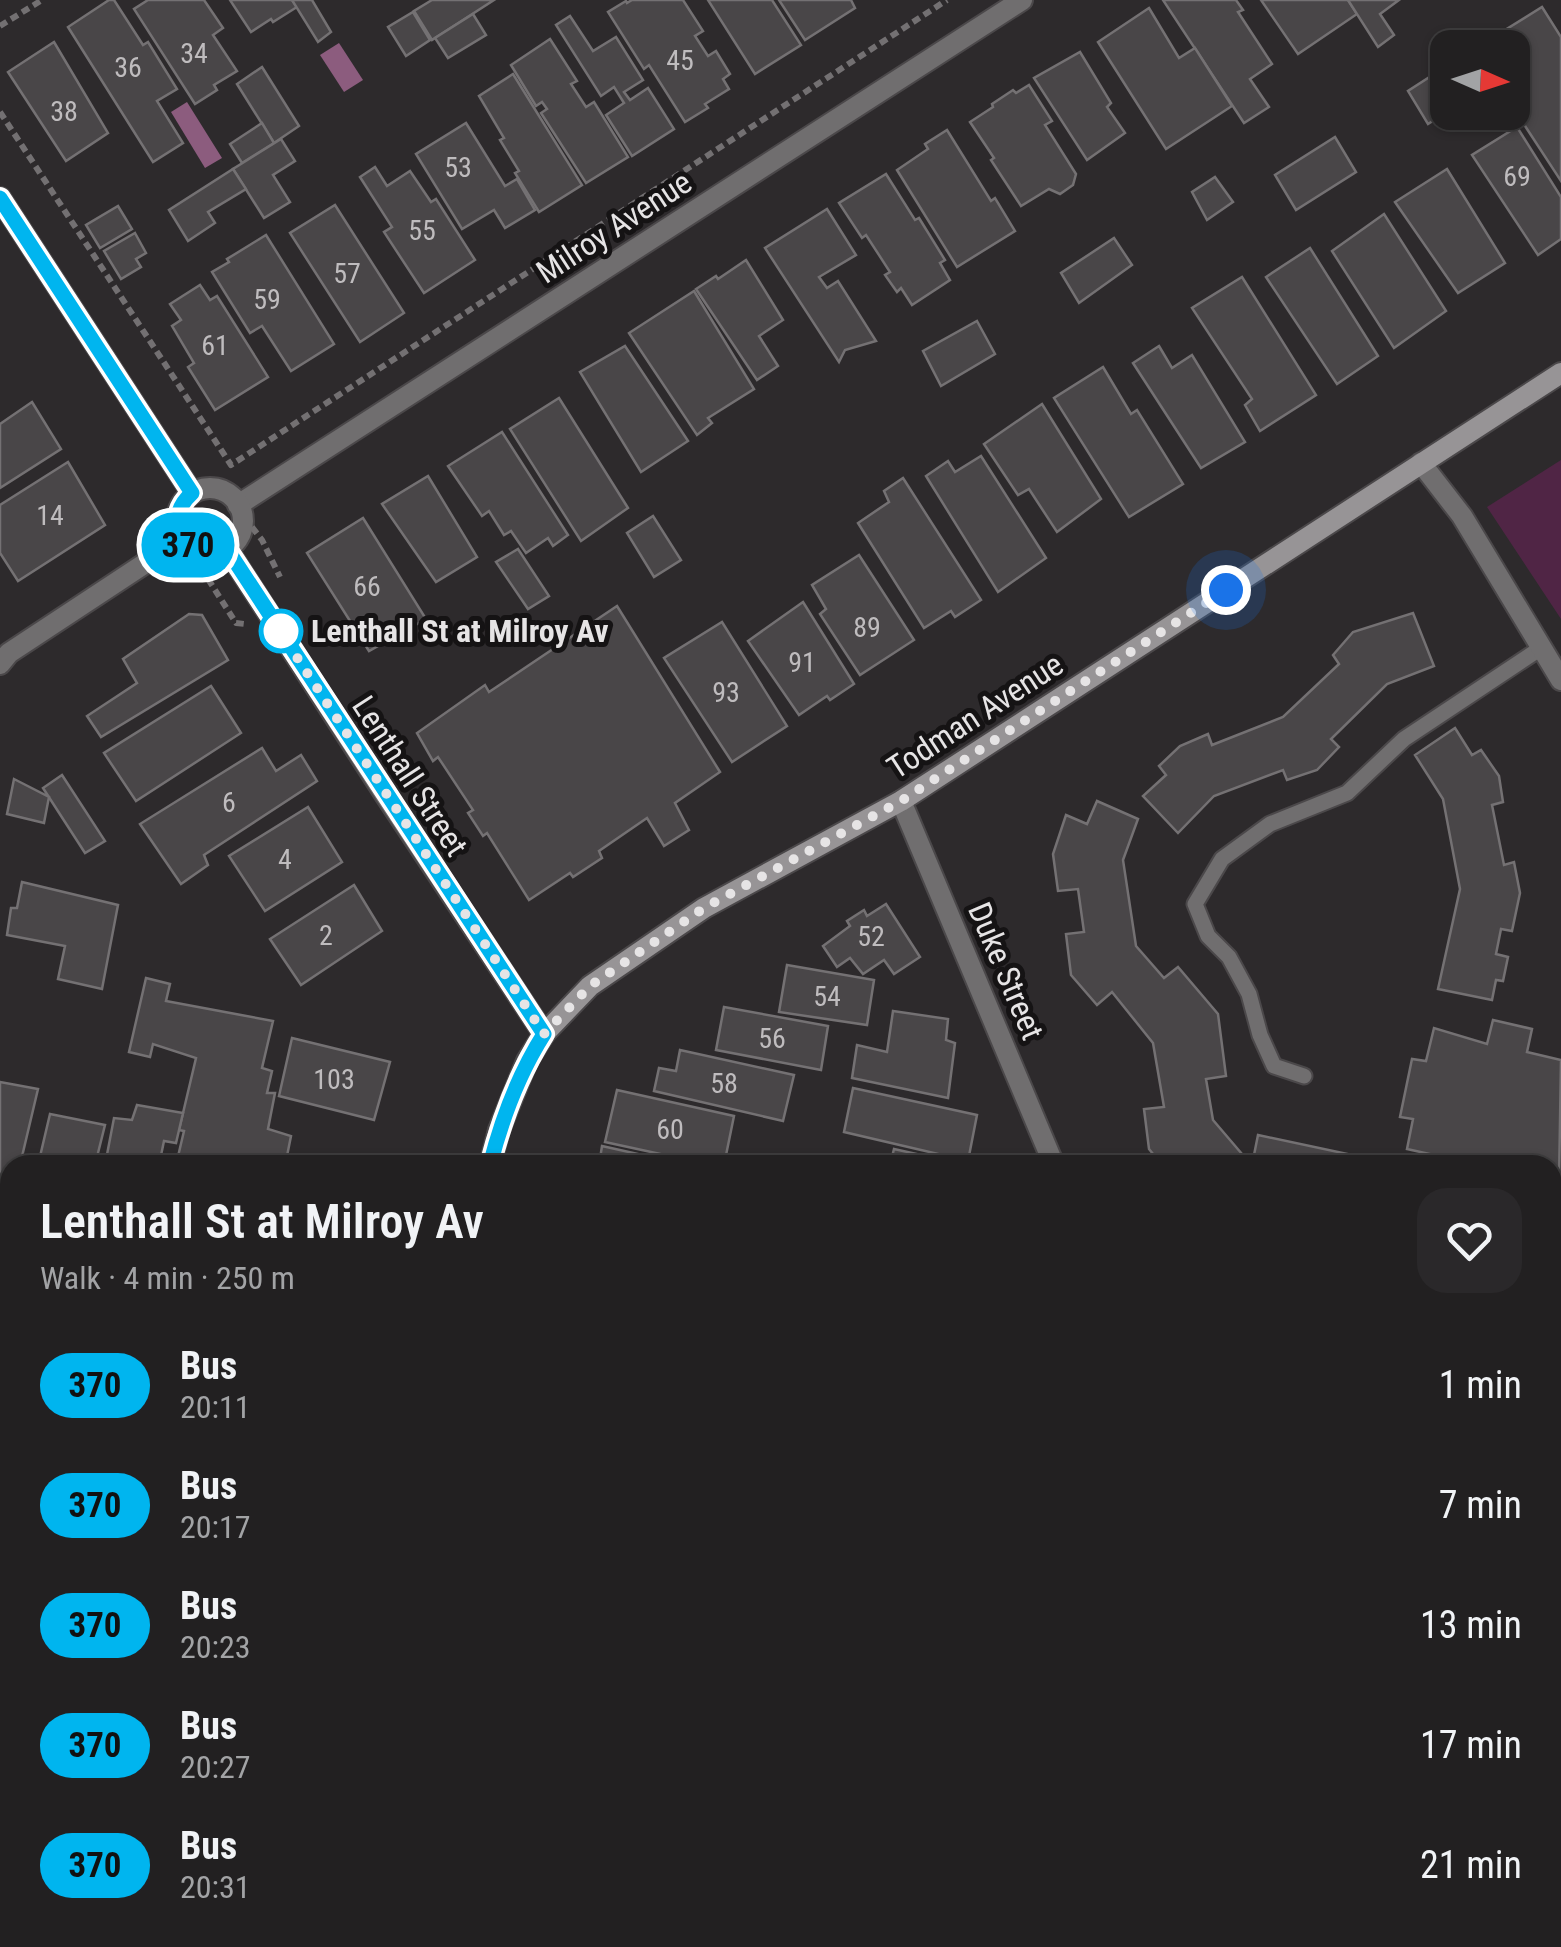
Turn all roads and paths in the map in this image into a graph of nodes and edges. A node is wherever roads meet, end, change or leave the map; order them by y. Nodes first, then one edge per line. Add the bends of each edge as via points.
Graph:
1 (42, 0) edge
2 (947, 0) edge
3 (1022, 0) edge
4 (0, 26) edge
5 (0, 112) edge
6 (0, 198) edge
7 (1561, 372) edge
8 (1421, 463) junction
9 (192, 493) junction
10 (238, 505) junction
11 (182, 539) junction
12 (227, 549) junction
13 (1541, 648) junction
14 (0, 664) edge
15 (1561, 680) edge
16 (901, 801) junction
17 (544, 1034) junction
18 (1304, 1076) dead end
19 (493, 1155) edge
20 (1050, 1155) edge

1 - 4 path
2 - 5 path via 231,465
3 - 10 street, Milroy Avenue
6 - 9 street
7 - 8 main road, Todman Avenue
8 - 13 street via 1462,516
8 - 16 main road, Todman Avenue
9 - 10 street via 222,490
9 - 11 street via 177,519
10 - 12 street via 242,524
11 - 12 street via 207,554
11 - 14 street
12 - 17 street, Lenthall Street
13 - 15 street
13 - 18 lane via 1404,739 1347,794 1270,824 1222,859 1196,904 1208,936 1229,957 1248,994 1274,1066
16 - 17 main road, Todman Avenue via 704,908 590,986
16 - 20 street, Duke Street
17 - 19 main road, Todman Avenue via 518,1081

